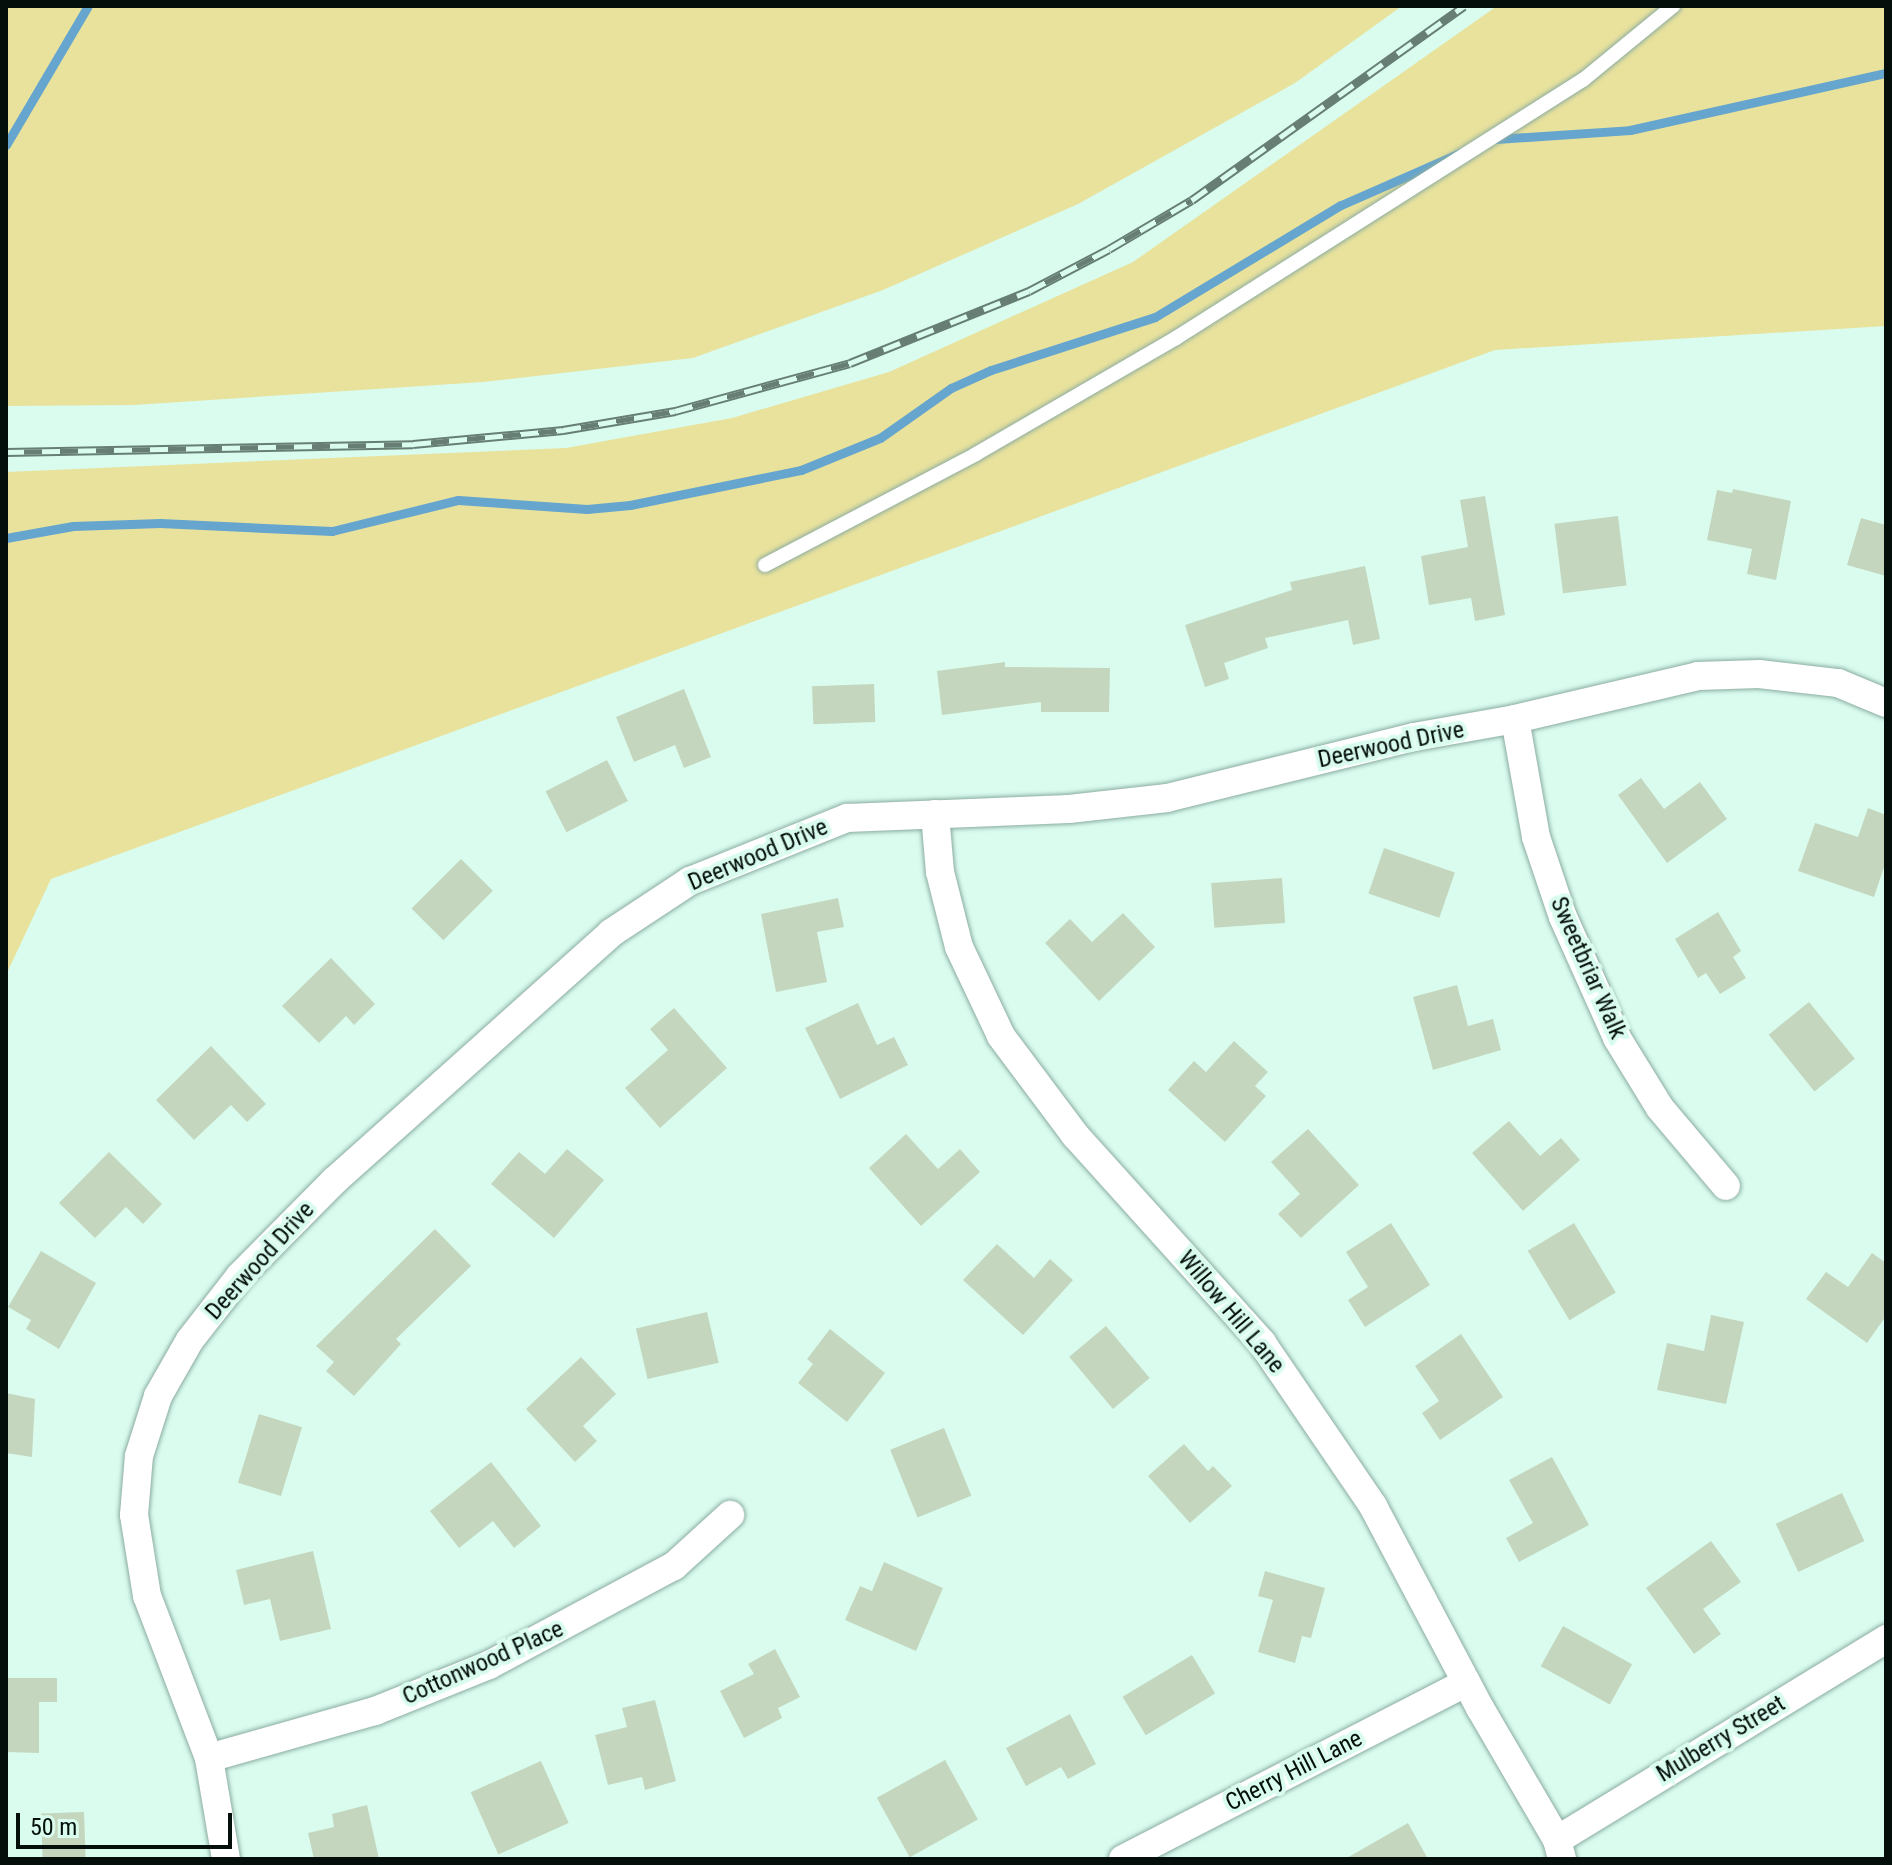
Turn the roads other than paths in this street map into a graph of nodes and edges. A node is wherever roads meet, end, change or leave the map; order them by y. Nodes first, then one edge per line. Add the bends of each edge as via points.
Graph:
1 (1673, 6) edge
2 (765, 565) dead end
3 (1886, 703) edge
4 (1515, 719) junction
5 (935, 814) junction
6 (1726, 1186) dead end
7 (730, 1515) dead end
8 (1886, 1639) edge
9 (1466, 1683) junction
10 (209, 1758) junction
11 (1559, 1849) edge
12 (226, 1859) edge
13 (1123, 1859) edge

1 - 2 lane via 1583,80 1176,338 976,454
3 - 4 street, Deerwood Drive via 1838,683 1759,674 1698,676
4 - 5 street, Deerwood Drive via 1414,737 1167,798 1069,809
4 - 6 street, Sweetbriar Walk via 1536,837 1563,917 1617,1038 1660,1108
5 - 9 street, Willow Hill Lane via 940,872 959,947 1001,1036 1075,1135 1262,1343 1373,1506
5 - 10 street, Deerwood Drive via 847,818 770,846 690,881 611,933 334,1181 240,1276 190,1340 158,1396 139,1456 134,1515 147,1596
7 - 10 street, Cottonwood Place via 674,1566 489,1665 375,1711
8 - 11 street, Mulberry Street
9 - 11 street, Willow Hill Lane
9 - 13 street, Cherry Hill Lane
10 - 12 street, Deerwood Drive

